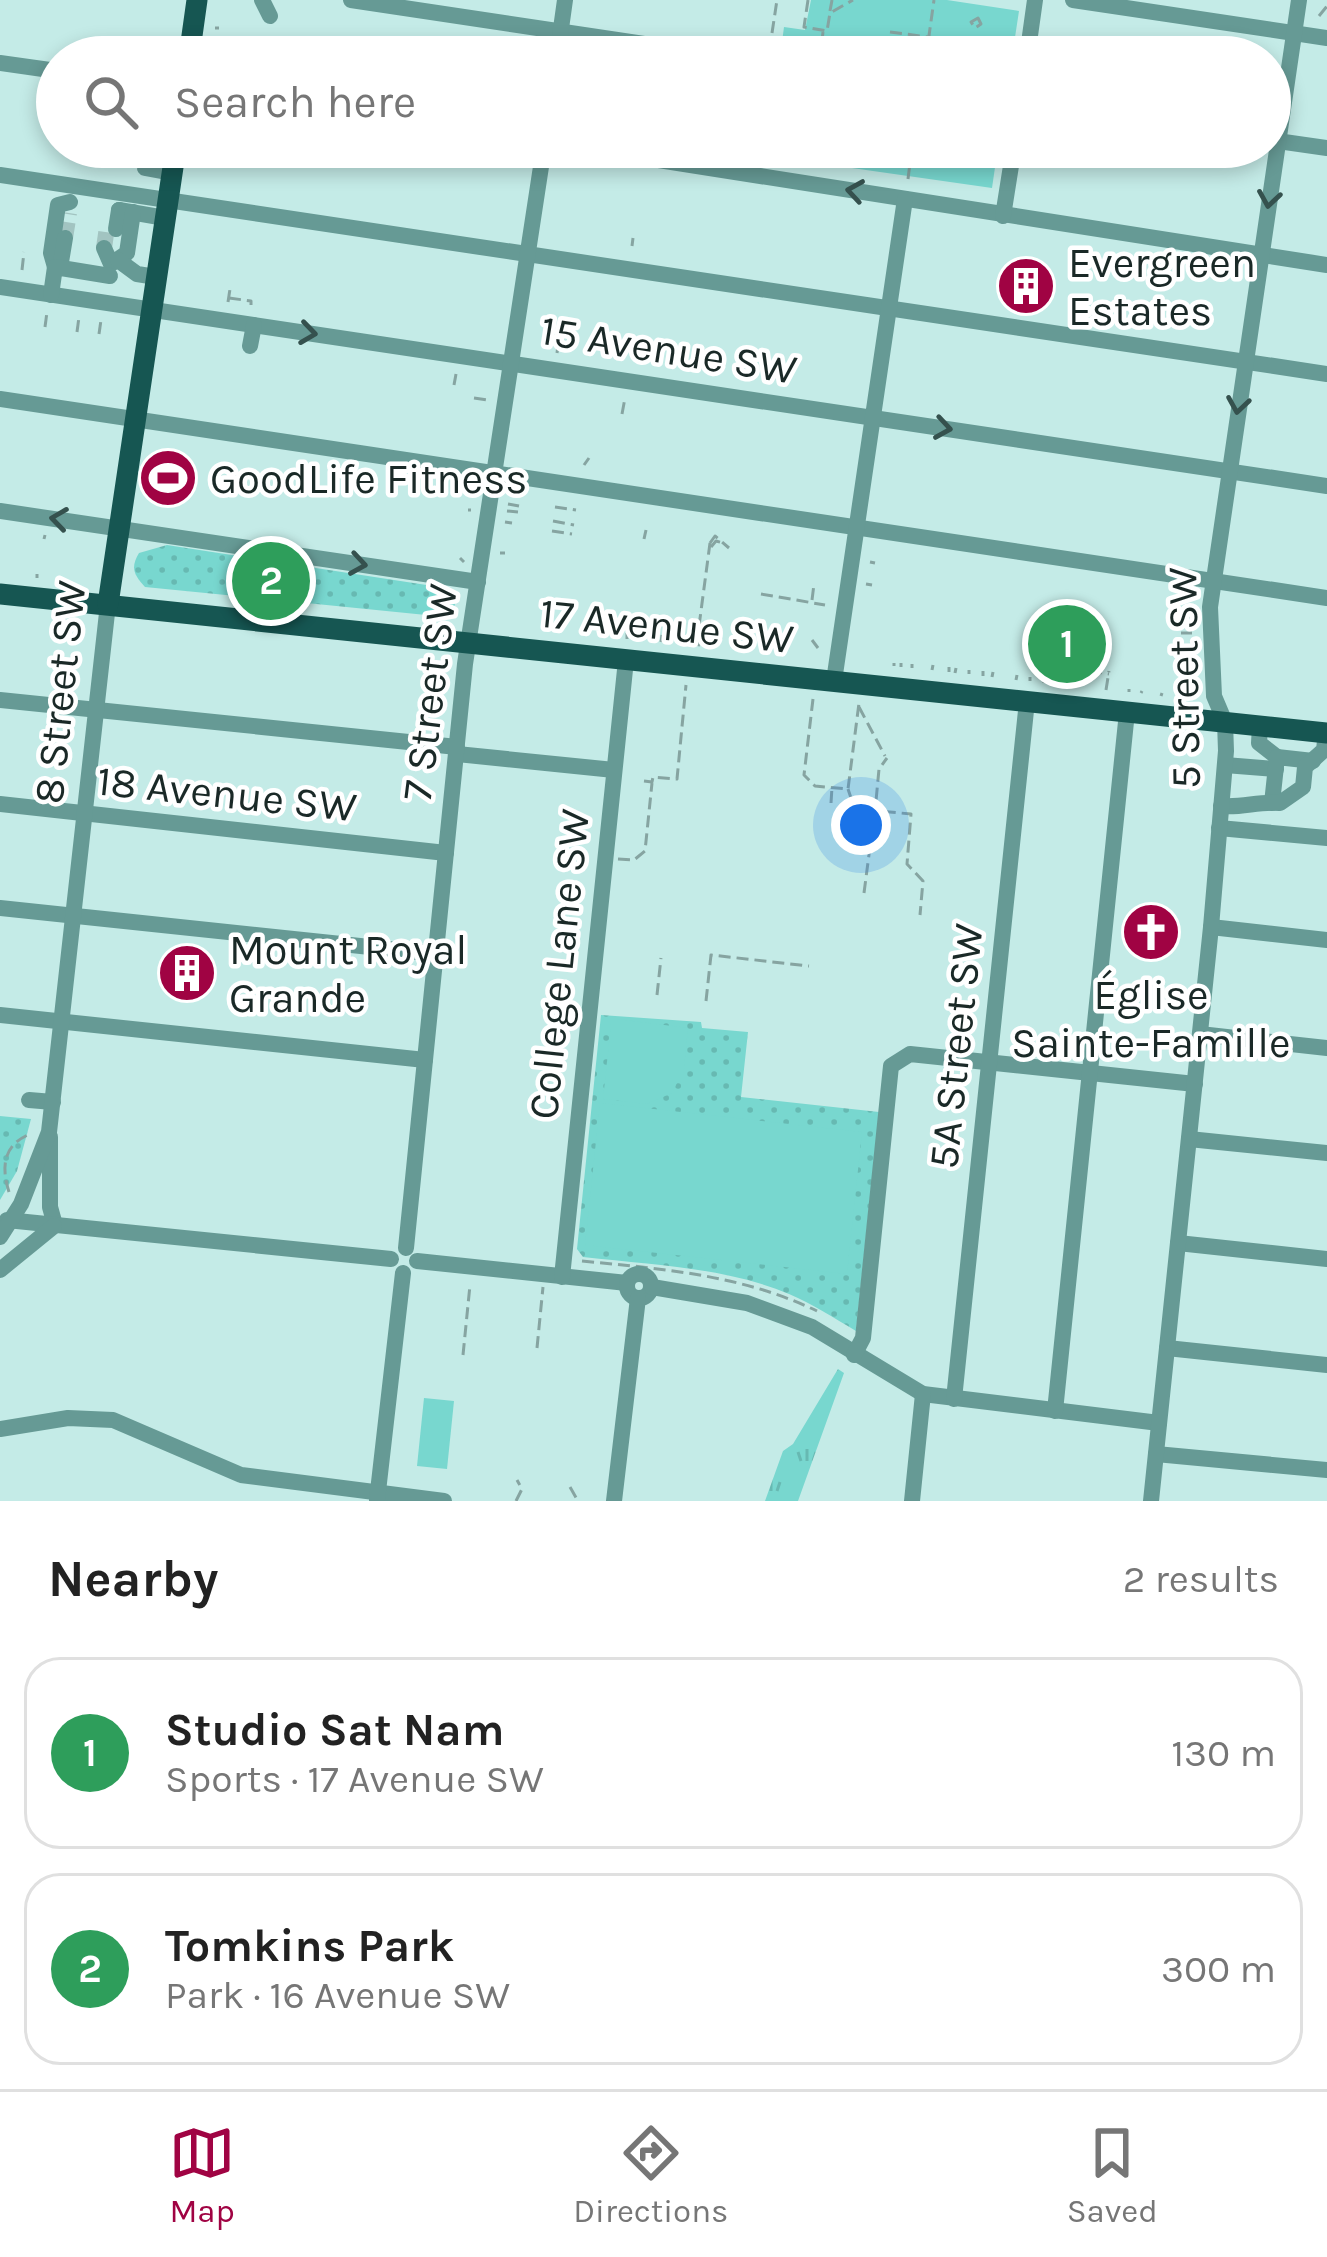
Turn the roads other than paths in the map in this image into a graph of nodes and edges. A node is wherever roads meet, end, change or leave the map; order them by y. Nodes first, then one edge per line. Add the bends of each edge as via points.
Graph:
1 (197, 0) edge
2 (351, 0) edge
3 (566, 0) edge
4 (1035, 0) edge
5 (1073, 0) edge
6 (1299, 0) edge
7 (561, 31) junction
8 (1294, 33) junction
9 (192, 36) edge
10 (560, 36) edge
11 (593, 36) edge
12 (1026, 36) edge
13 (1327, 38) edge
14 (1291, 49) edge
15 (0, 63) edge
16 (36, 68) edge
17 (1291, 143) edge
18 (1327, 148) edge
19 (145, 168) dead end
20 (173, 168) edge
21 (541, 168) edge
22 (709, 168) edge
23 (1011, 168) edge
24 (1271, 168) edge
25 (172, 173) junction
26 (0, 175) edge
27 (905, 199) junction
28 (70, 207) dead end
29 (166, 209) junction
30 (1004, 216) junction
31 (65, 238) tunnel mouth
32 (528, 253) junction
33 (1261, 256) junction
34 (111, 260) junction
35 (1327, 265) edge
36 (58, 268) junction
37 (156, 278) junction
38 (0, 286) edge
39 (49, 303) junction
40 (889, 307) junction
41 (151, 310) junction
42 (103, 312) junction
43 (254, 325) junction
44 (250, 346) dead end
45 (512, 362) junction
46 (1245, 362) junction
47 (1327, 374) edge
48 (0, 399) edge
49 (872, 417) junction
50 (134, 421) junction
51 (1228, 471) junction
52 (495, 474) junction
53 (1327, 486) edge
54 (0, 511) edge
55 (856, 527) junction
56 (118, 528) junction
57 (1213, 580) junction
58 (478, 582) junction
59 (0, 594) edge
60 (1327, 598) edge
61 (108, 604) junction
62 (631, 641) junction
63 (469, 643) junction
64 (833, 681) junction
65 (1029, 686) junction
66 (1134, 695) junction
67 (0, 700) edge
68 (96, 710) junction
69 (1225, 722) junction
70 (1260, 726) junction
71 (1327, 733) edge
72 (457, 750) junction
73 (1313, 761) junction
74 (1276, 763) junction
75 (1225, 765) junction
76 (614, 770) junction
77 (1272, 802) junction
78 (0, 804) edge
79 (1221, 806) junction
80 (85, 814) junction
81 (1219, 828) junction
82 (1327, 838) edge
83 (446, 853) junction
84 (0, 908) edge
85 (74, 916) junction
86 (1211, 927) junction
87 (1327, 940) edge
88 (436, 954) junction
89 (0, 1015) edge
90 (62, 1022) junction
91 (1200, 1034) junction
92 (1327, 1048) edge
93 (425, 1060) junction
94 (989, 1062) junction
95 (1088, 1073) junction
96 (1195, 1084) junction
97 (29, 1100) dead end
98 (53, 1102) junction
99 (50, 1132) junction
100 (1189, 1138) junction
101 (1327, 1153) edge
102 (6, 1220) edge
103 (55, 1225) junction
104 (0, 1237) edge
105 (1178, 1244) junction
106 (1327, 1259) edge
107 (404, 1260) junction
108 (0, 1270) edge
109 (562, 1276) junction
110 (639, 1290) junction
111 (1167, 1348) junction
112 (854, 1355) junction
113 (1327, 1365) edge
114 (923, 1394) junction
115 (954, 1399) junction
116 (1055, 1411) junction
117 (1159, 1424) junction
118 (0, 1429) edge
119 (1156, 1454) junction
120 (1327, 1471) edge
121 (378, 1497) edge
122 (444, 1501) edge
123 (614, 1501) edge
124 (912, 1501) edge
125 (1151, 1501) edge

1 - 9 main road
2 - 7 street
3 - 7 street
4 - 12 street
5 - 8 street
6 - 8 street, 5 Street SW
7 - 10 street
7 - 11 street
8 - 13 street
8 - 14 street, 5 Street SW
15 - 16 street
17 - 18 street
19 - 25 street
20 - 25 main road, 8 Street SW
21 - 32 street, 7 Street SW
27 -> 22 street
23 - 30 street
24 -> 33 street, 5 Street SW
25 - 29 main road, 8 Street SW
26 - 29 street
27 - 30 street
27 - 40 street
28 - 36 street via 58,205 51,253
29 - 32 street
29 - 34 street via 119,220 127,253
29 - 37 main road, 8 Street SW
30 - 33 street
31 - 36 street
32 - 40 street
32 - 45 street, 7 Street SW
33 - 35 street
33 - 46 street, 5 Street SW
34 - 36 street
34 - 37 street
34 - 42 street
36 - 39 street
37 - 41 main road, 8 Street SW
38 - 39 street, 15 Avenue SW
39 - 42 street, 15 Avenue SW
40 - 46 street
40 - 49 street
41 - 42 street, 15 Avenue SW
41 - 43 street, 15 Avenue SW
41 - 50 main road, 8 Street SW
43 - 44 street
43 -> 45 street, 15 Avenue SW
45 - 49 street, 15 Avenue SW
45 - 52 street, 7 Street SW
46 - 47 street
46 -> 51 street, 5 Street SW
48 - 50 street
49 -> 51 street, 15 Avenue SW
49 - 55 street
50 - 52 street
50 - 56 main road, 8 Street SW
51 - 53 street, 15 Avenue SW
51 - 57 street, 5 Street SW
52 - 55 street
52 - 58 street, 7 Street SW
56 -> 54 street
55 - 57 street
55 - 64 street
56 -> 58 street
56 - 61 main road, 8 Street SW
57 - 60 street
57 - 69 street, 5 Street SW via 1214,696
58 - 63 street, 7 Street SW
59 - 61 main road, 17 Avenue SW
61 - 63 main road, 17 Avenue SW
61 - 68 street, 8 Street SW
62 - 63 main road, 17 Avenue SW
62 - 64 main road, 17 Avenue SW
62 - 76 street, College Lane SW
63 - 72 street, 7 Street SW
64 - 65 main road, 17 Avenue SW
65 - 66 main road, 17 Avenue SW
65 - 94 street, 5A Street SW
66 - 69 main road, 17 Avenue SW
66 - 95 street
67 - 68 street
68 - 72 street
68 - 80 street, 8 Street SW
69 - 70 main road, 17 Avenue SW
69 - 75 street, 5 Street SW
70 - 71 main road, 17 Avenue SW
70 - 74 street via 1259,743
71 - 73 street
72 - 76 street
72 - 83 street, 7 Street SW
73 - 74 street
73 - 77 street via 1303,787
74 - 75 street
74 - 77 street
75 - 79 street, 5 Street SW
76 - 109 street, College Lane SW
77 - 79 street
78 - 80 street, 18 Avenue SW
79 - 81 street, 5 Street SW
80 - 83 street, 18 Avenue SW
80 - 85 street, 8 Street SW
81 - 82 street
81 - 86 street, 5 Street SW
83 - 88 street, 7 Street SW
84 - 85 street
85 - 88 street
85 - 90 street, 8 Street SW
86 - 87 street
86 - 91 street, 5 Street SW
88 - 93 street, 7 Street SW
89 - 90 street
90 - 93 street
90 - 98 street, 8 Street SW
91 - 92 street
91 - 96 street, 5 Street SW
93 - 107 street, 7 Street SW
94 - 95 street
94 - 112 street via 910,1054 891,1066 863,1338
94 - 115 street, 5A Street SW
95 - 96 street
95 - 116 street
96 - 100 street, 5 Street SW
97 - 98 street
98 - 99 street, 8 Street SW
99 - 102 street, 8 Street SW
99 - 103 street
100 - 101 street
100 - 105 street, 5 Street SW
102 - 103 street
102 - 104 street, 8 Street SW
103 - 107 street
103 - 108 street
105 - 106 street
105 - 111 street, 5 Street SW
107 - 109 street
107 - 121 street, 7 Street SW
109 - 110 street
110 - 112 street via 747,1303
110 - 123 street
111 - 113 street
111 - 117 street, 5 Street SW
112 - 114 street
114 - 115 street
114 - 124 street
115 - 116 street
116 - 117 street
117 - 119 street, 5 Street SW
118 - 121 street via 113,1420 242,1475
119 - 120 street
119 - 125 street, 5 Street SW
121 - 122 street

